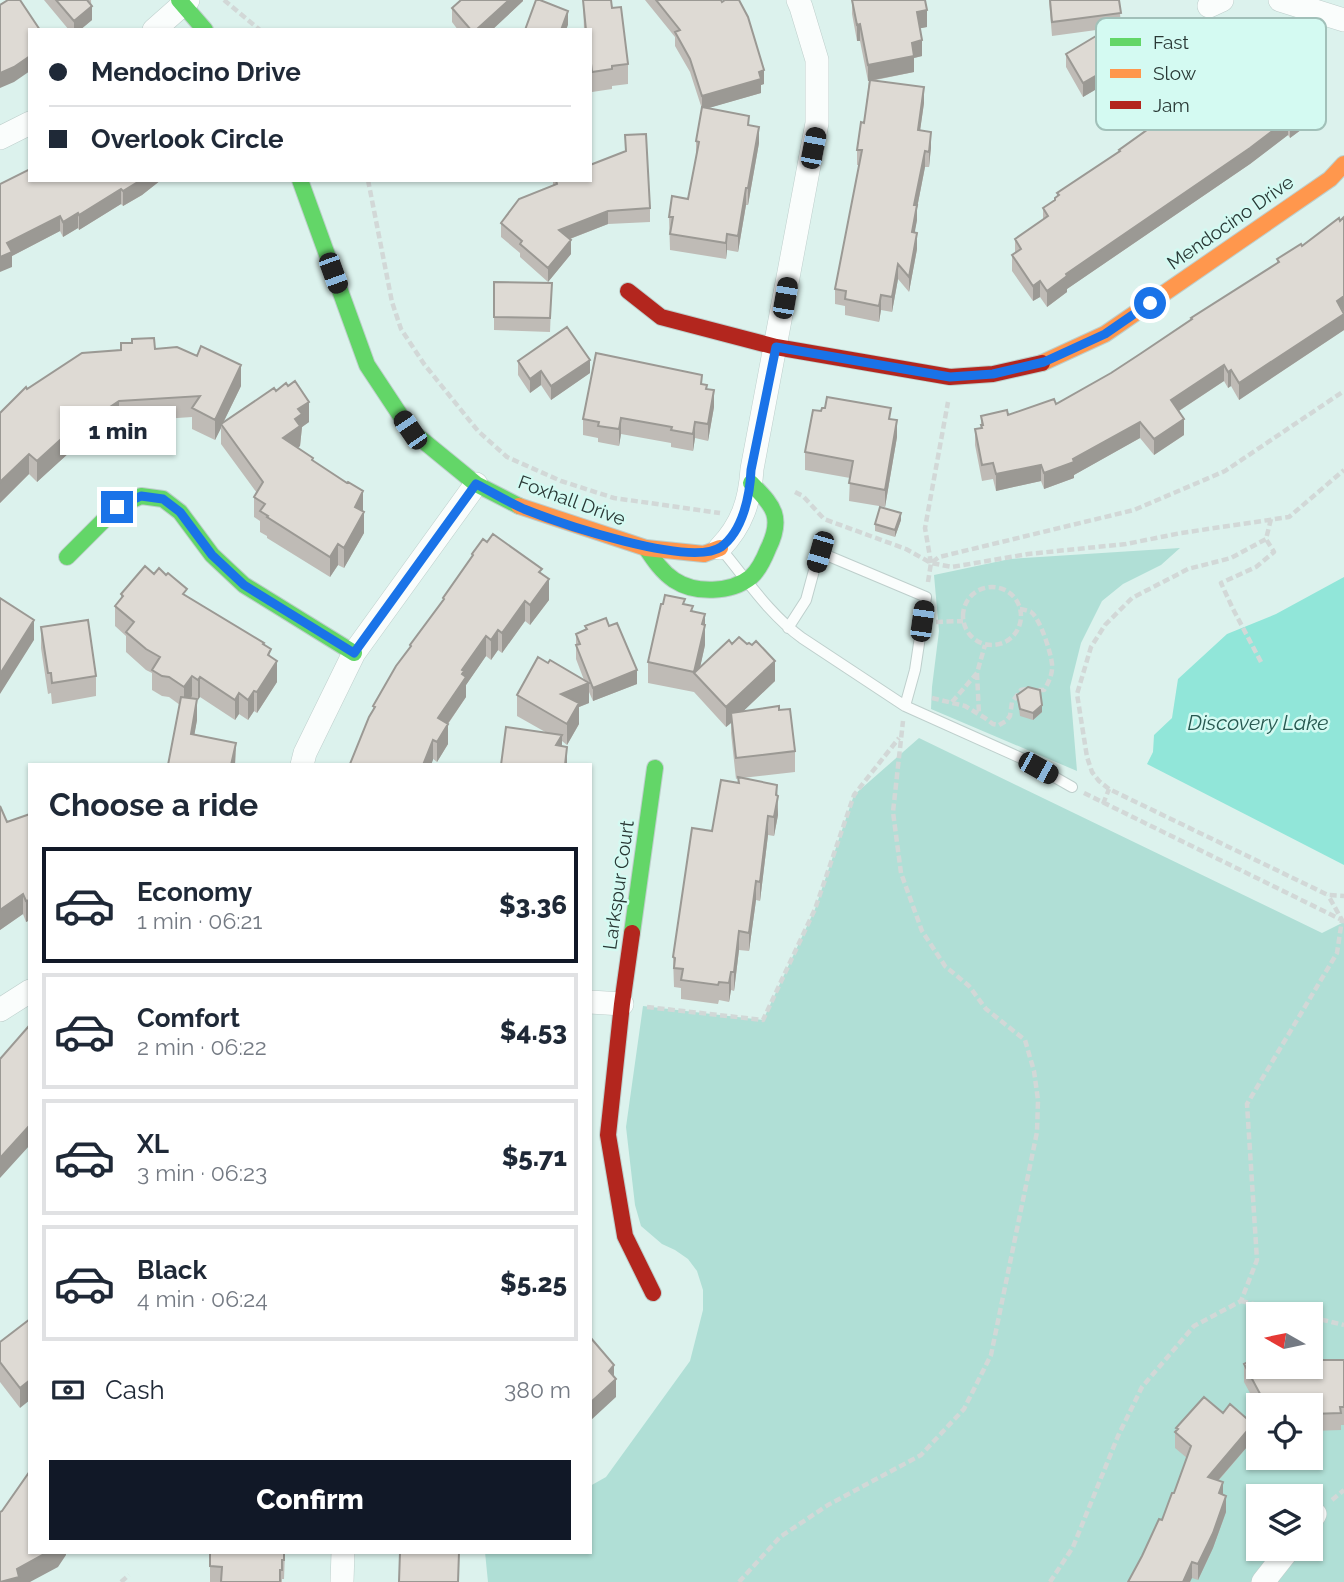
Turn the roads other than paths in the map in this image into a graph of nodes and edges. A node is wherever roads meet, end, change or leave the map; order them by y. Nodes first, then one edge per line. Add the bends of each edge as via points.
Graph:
1 (798, 0) edge
2 (1280, 0) edge
3 (184, 1) edge
4 (1344, 20) edge
5 (156, 28) edge
6 (204, 28) edge
7 (28, 124) edge
8 (0, 138) edge
9 (1344, 164) edge
10 (301, 182) edge
11 (628, 291) dead end
12 (776, 347) junction
13 (751, 483) junction
14 (476, 484) junction
15 (646, 548) junction
16 (720, 548) junction
17 (67, 557) dead end
18 (747, 580) junction
19 (788, 628) junction
20 (354, 653) junction
21 (905, 706) junction
22 (302, 763) edge
23 (655, 768) dead end
24 (1072, 787) road end
25 (28, 992) edge
26 (592, 1002) edge
27 (632, 1005) junction
28 (0, 1010) edge
29 (653, 1293) dead end
30 (343, 1554) edge
31 (1280, 1561) edge
32 (342, 1582) edge
33 (1263, 1582) edge

1 - 12 street via 817,60 817,123
2 - 4 street
3 - 5 street
3 - 6 street
7 - 8 street
9 - 12 street, Mendocino Drive via 1330,179 1105,334 1044,362 993,374 950,377
10 - 14 street, Foxhall Drive via 367,365 410,430
11 - 12 street, Mendocino Drive via 661,317
12 - 13 street
13 - 16 street via 743,516
13 - 18 street via 775,519 761,565
14 - 15 street, Foxhall Drive via 523,508
14 - 20 street
15 - 16 street, Foxhall Drive via 705,554
15 - 18 street via 666,574 683,585 705,590
16 - 18 lane
17 - 20 street via 117,507 141,496 163,499 244,585
18 - 19 lane
19 - 21 lane
19 - 21 lane via 806,600 820,552 926,597
20 - 22 street
21 - 24 lane via 1021,758
23 - 27 street, Larkspur Court
25 - 28 street
26 - 27 street
27 - 29 street, Larkspur Court via 608,1135 625,1236
30 - 32 street
31 - 33 street

